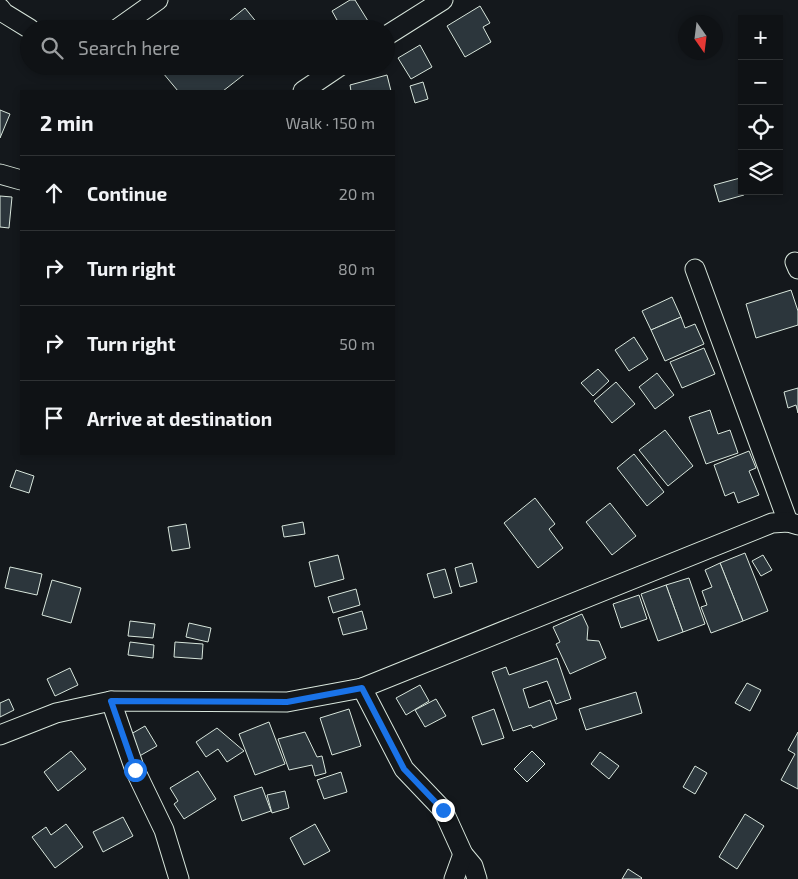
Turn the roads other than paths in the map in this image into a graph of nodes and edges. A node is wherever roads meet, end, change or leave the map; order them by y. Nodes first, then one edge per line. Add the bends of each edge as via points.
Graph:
1 (158, 0) edge
2 (442, 0) edge
3 (0, 8) edge
4 (130, 20) edge
5 (20, 23) edge
6 (395, 30) edge
7 (327, 75) edge
8 (304, 90) edge
9 (0, 174) edge
10 (20, 180) edge
11 (695, 269) dead end
12 (793, 524) edge
13 (362, 688) junction
14 (111, 701) junction
15 (0, 735) edge
16 (463, 854) junction
17 (179, 879) edge
18 (454, 879) edge
19 (477, 879) edge

1 - 4 street
2 - 6 street
3 - 5 street
7 - 8 street
9 - 10 street
11 - 12 street
12 - 13 street via 772,523
13 - 14 street via 287,702
13 - 16 street via 404,769 443,810
14 - 15 street via 56,714
14 - 17 street via 135,770 164,830
16 - 18 street
16 - 19 street via 473,866

